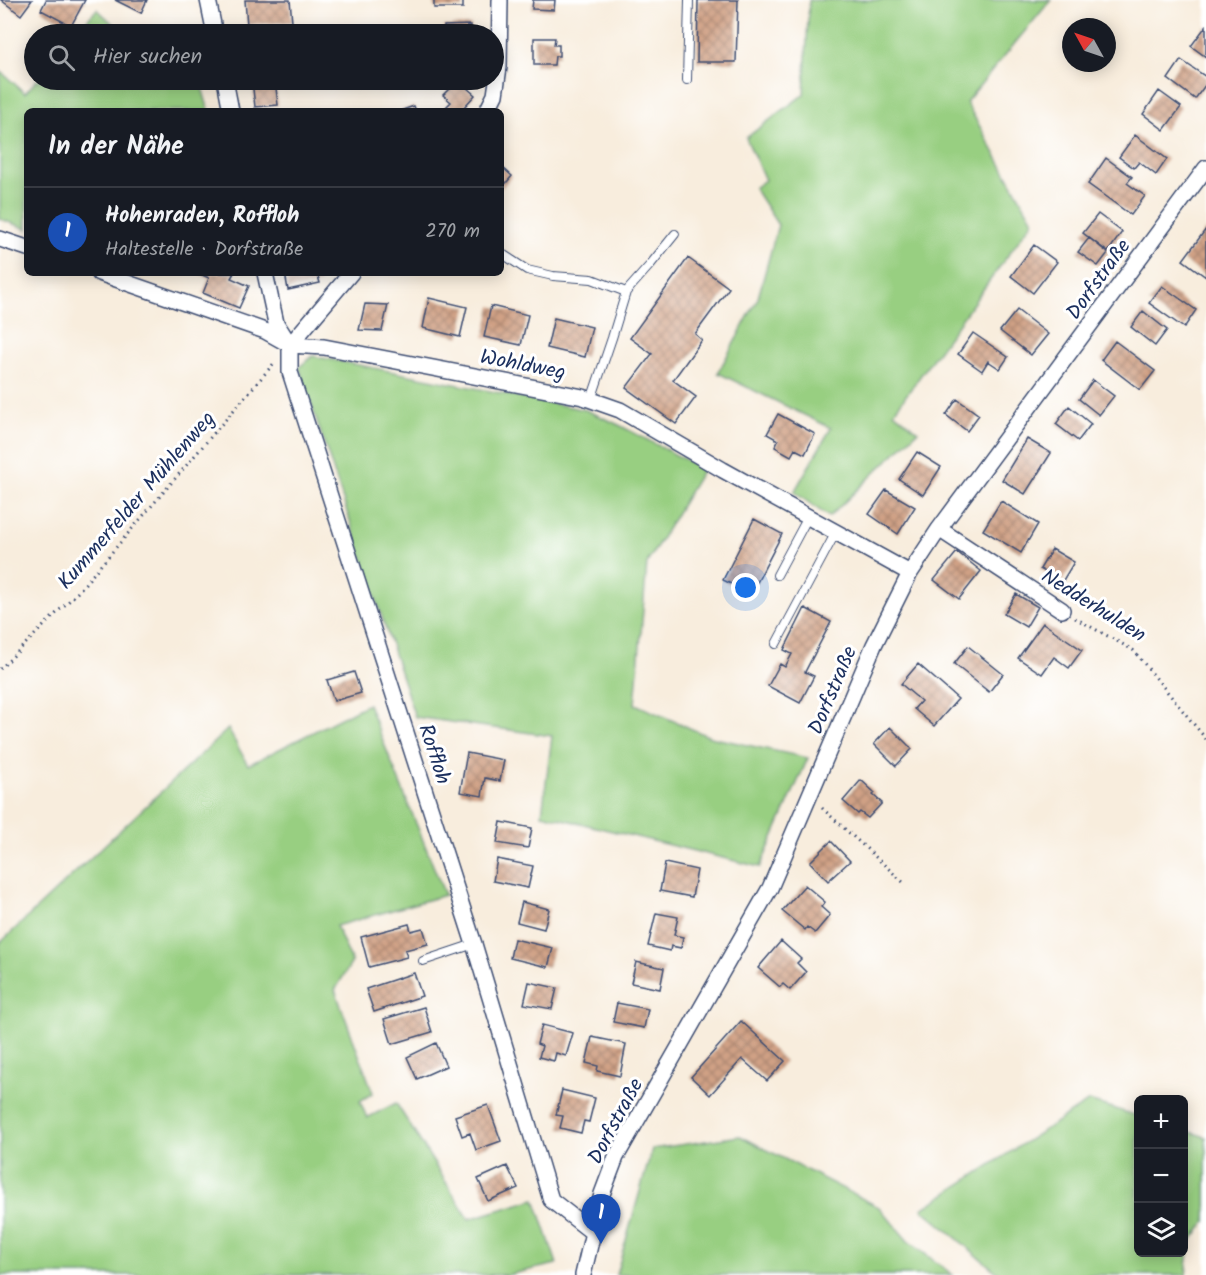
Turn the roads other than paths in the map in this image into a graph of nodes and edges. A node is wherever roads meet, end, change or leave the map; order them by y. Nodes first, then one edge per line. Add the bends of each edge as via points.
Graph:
1 (208, 0) edge
2 (500, 0) edge
3 (689, 0) edge
4 (213, 24) edge
5 (500, 24) edge
6 (687, 80) dead end
7 (227, 90) edge
8 (496, 90) edge
9 (230, 108) edge
10 (488, 108) edge
11 (1206, 168) edge
12 (675, 234) dead end
13 (0, 239) edge
14 (24, 247) edge
15 (504, 255) edge
16 (108, 276) edge
17 (266, 276) edge
18 (348, 276) edge
19 (626, 292) junction
20 (290, 345) junction
21 (591, 400) junction
22 (808, 517) junction
23 (939, 530) junction
24 (836, 532) junction
25 (909, 573) junction
26 (777, 575) dead end
27 (1062, 610) road end
28 (776, 644) dead end
29 (474, 944) junction
30 (423, 961) dead end
31 (592, 1232) junction
32 (583, 1275) edge

1 - 4 street
2 - 5 street
3 - 6 lane
7 - 9 street
8 - 10 street
11 - 23 street, Dorfstraße
12 - 19 lane
13 - 14 street
15 - 19 lane via 526,270 592,279
16 - 20 street, Wohldweg via 265,331
17 - 20 street, Roffloh via 276,323
18 - 20 street
19 - 21 lane
20 - 21 street, Wohldweg via 324,347
20 - 29 street, Roffloh via 290,372
21 - 22 street, Wohldweg via 620,410
22 - 24 street, Wohldweg
22 - 26 lane
23 - 25 street, Dorfstraße
23 - 27 street, Nedderhulden
24 - 25 street, Wohldweg
24 - 28 lane
25 - 31 street, Dorfstraße via 770,888 616,1157
29 - 30 lane
29 - 31 street, Roffloh via 551,1200
31 - 32 street, Dorfstraße

